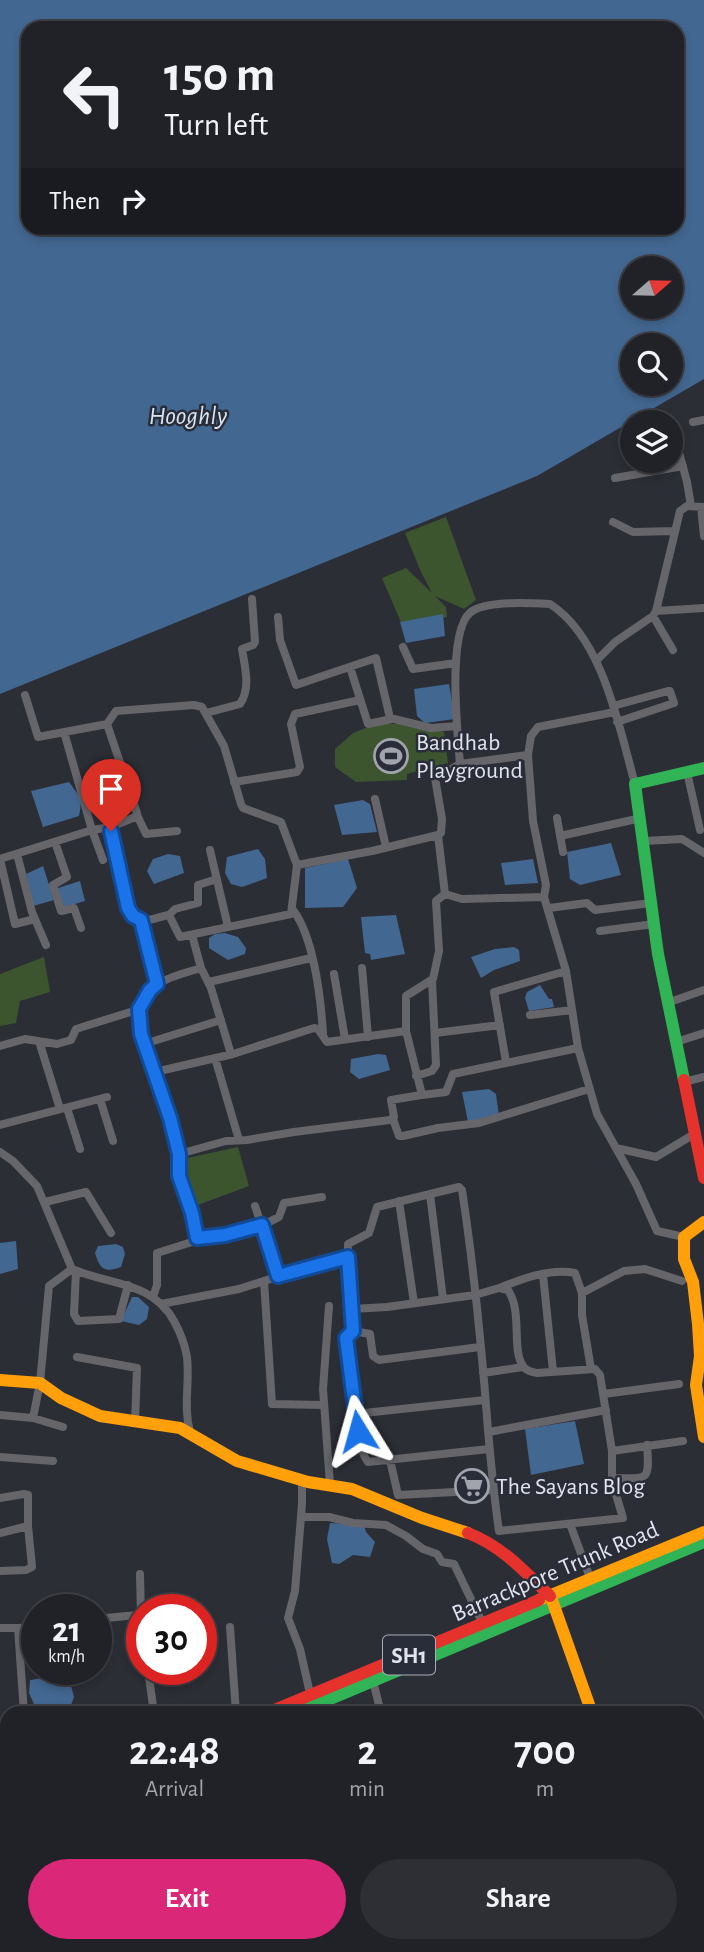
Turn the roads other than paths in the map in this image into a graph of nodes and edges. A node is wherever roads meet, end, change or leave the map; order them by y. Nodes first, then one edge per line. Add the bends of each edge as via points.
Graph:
1 (704, 419) edge
2 (693, 422) dead end
3 (683, 466) edge
4 (643, 473) edge
5 (615, 478) dead end
6 (691, 506) junction
7 (703, 507) edge
8 (613, 522) dead end
9 (675, 531) junction
10 (704, 536) edge
11 (253, 598) dead end
12 (704, 608) edge
13 (654, 613) junction
14 (278, 617) dead end
15 (402, 647) dead end
16 (673, 650) dead end
17 (596, 660) junction
18 (456, 663) junction
19 (350, 667) junction
20 (25, 695) dead end
21 (360, 700) junction
22 (614, 709) junction
23 (206, 713) junction
24 (392, 719) junction
25 (618, 722) junction
26 (107, 723) junction
27 (457, 726) junction
28 (64, 732) junction
29 (528, 755) junction
30 (460, 764) junction
31 (704, 768) edge
32 (687, 772) junction
33 (234, 782) junction
34 (635, 784) junction
35 (375, 799) dead end
36 (137, 815) junction
37 (557, 818) dead end
38 (641, 818) junction
39 (111, 827) junction
40 (92, 830) junction
41 (700, 830) dead end
42 (177, 831) dead end
43 (438, 835) junction
44 (560, 836) junction
45 (644, 841) junction
46 (55, 842) junction
47 (386, 847) junction
48 (210, 850) dead end
49 (563, 852) dead end
50 (704, 853) edge
51 (17, 854) junction
52 (0, 859) edge
53 (103, 860) dead end
54 (297, 864) junction
55 (217, 879) junction
56 (445, 894) junction
57 (544, 897) junction
58 (651, 902) junction
59 (549, 908) junction
60 (293, 909) junction
61 (169, 915) junction
62 (35, 919) junction
63 (141, 920) junction
64 (654, 924) junction
65 (228, 927) junction
66 (81, 928) dead end
67 (600, 932) dead end
68 (192, 935) junction
69 (46, 946) dead end
70 (312, 958) junction
71 (201, 968) junction
72 (362, 968) dead end
73 (566, 971) junction
74 (334, 974) dead end
75 (432, 981) junction
76 (209, 982) junction
77 (157, 984) junction
78 (704, 990) edge
79 (667, 1003) junction
80 (139, 1009) junction
81 (572, 1010) junction
82 (530, 1016) dead end
83 (221, 1020) junction
84 (500, 1025) junction
85 (406, 1031) junction
86 (435, 1033) junction
87 (704, 1033) edge
88 (323, 1036) junction
89 (368, 1037) junction
90 (345, 1040) junction
91 (39, 1041) junction
92 (676, 1042) junction
93 (144, 1044) junction
94 (0, 1046) edge
95 (578, 1048) junction
96 (231, 1054) junction
97 (215, 1058) junction
98 (506, 1062) junction
99 (155, 1072) junction
100 (416, 1076) junction
101 (704, 1077) edge
102 (684, 1082) junction
103 (589, 1089) junction
104 (421, 1095) junction
105 (64, 1109) junction
106 (393, 1119) junction
107 (0, 1125) edge
108 (696, 1133) junction
109 (239, 1140) junction
110 (113, 1141) dead end
111 (80, 1149) dead end
112 (616, 1149) junction
113 (0, 1152) edge
114 (179, 1154) junction
115 (704, 1178) edge
116 (430, 1194) junction
117 (322, 1197) dead end
118 (399, 1201) junction
119 (45, 1202) junction
120 (255, 1206) dead end
121 (704, 1222) edge
122 (262, 1225) junction
123 (111, 1233) dead end
124 (684, 1237) junction
125 (197, 1238) junction
126 (348, 1257) junction
127 (74, 1270) junction
128 (543, 1275) junction
129 (278, 1276) junction
130 (264, 1281) junction
131 (682, 1281) dead end
132 (128, 1285) junction
133 (499, 1288) junction
134 (582, 1293) junction
135 (475, 1295) junction
136 (153, 1297) junction
137 (443, 1299) junction
138 (414, 1303) junction
139 (161, 1304) junction
140 (330, 1306) dead end
141 (352, 1309) junction
142 (353, 1331) junction
143 (480, 1347) junction
144 (702, 1351) edge
145 (77, 1357) dead end
146 (523, 1367) junction
147 (591, 1369) junction
148 (554, 1371) junction
149 (483, 1373) junction
150 (0, 1380) edge
151 (40, 1383) junction
152 (679, 1384) dead end
153 (604, 1394) junction
154 (485, 1400) junction
155 (324, 1405) junction
156 (607, 1410) junction
157 (355, 1414) junction
158 (0, 1415) edge
159 (33, 1418) junction
160 (135, 1423) junction
161 (63, 1427) dead end
162 (190, 1432) junction
163 (489, 1432) junction
164 (704, 1437) edge
165 (683, 1441) dead end
166 (647, 1445) junction
167 (489, 1449) junction
168 (612, 1451) junction
169 (0, 1457) edge
170 (390, 1460) junction
171 (53, 1461) dead end
172 (612, 1478) junction
173 (302, 1481) junction
174 (330, 1484) junction
175 (493, 1490) junction
176 (0, 1498) edge
177 (302, 1517) junction
178 (570, 1524) junction
179 (27, 1526) junction
180 (704, 1532) edge
181 (0, 1533) edge
182 (704, 1542) edge
183 (0, 1571) edge
184 (140, 1574) dead end
185 (592, 1584) junction
186 (140, 1594) edge
187 (547, 1600) junction
188 (483, 1624) junction
189 (230, 1627) dead end
190 (0, 1628) edge
191 (18, 1628) junction
192 (21, 1628) edge
193 (373, 1681) junction
194 (150, 1685) edge
195 (24, 1706) edge
196 (153, 1706) edge
197 (236, 1706) edge
198 (303, 1706) edge
199 (305, 1706) edge
200 (306, 1706) edge
201 (379, 1706) edge
202 (581, 1706) edge
203 (589, 1706) edge

1 - 2 street
3 - 6 street
4 - 5 street
6 - 7 street
6 - 9 street via 680,511
7 - 10 street
8 - 9 street via 633,532
9 - 13 street
11 - 23 street via 255,642 242,649 247,678 243,701
12 - 13 street
13 - 16 street
13 - 17 street
14 - 19 street via 279,635 296,685
15 - 18 street via 413,669
17 - 18 street via 552,604 519,603 469,613 458,638
17 - 22 street
18 - 27 street
19 - 21 street
19 - 24 street via 377,659
20 - 28 street via 38,737
21 - 24 street via 368,723
21 - 33 street via 295,714 291,724 300,767 297,772
22 - 25 street
22 - 25 street via 668,691 674,703
22 - 29 street via 538,727 531,736
23 - 26 street via 194,705 120,709
23 - 33 street via 222,739
24 - 27 street via 431,728
25 - 34 street
26 - 28 street
26 - 36 street
27 - 30 street
28 - 40 street
29 - 30 street
29 - 57 street
30 - 43 street via 435,778 442,819
31 - 32 street
32 - 34 street
32 - 41 street
33 - 54 street via 243,808 281,822
34 - 38 street
35 - 47 street
36 - 39 street
36 - 42 street via 146,834
37 - 44 street
38 - 44 street
38 - 45 street
39 - 40 street
39 - 63 street via 128,908
40 - 46 street
40 - 53 street
43 - 47 street
43 - 56 street
44 - 49 street
45 - 50 street via 682,839
45 - 58 street
46 - 51 street
46 - 66 street via 67,877 53,885 54,892 61,911 74,908
47 - 54 street
48 - 55 street
51 - 52 street
51 - 62 street
52 - 62 street via 15,924
54 - 60 street
55 - 61 street via 198,885 198,903
55 - 65 street
56 - 57 street via 462,899
56 - 75 street via 436,901 439,951
57 - 59 street
58 - 59 street via 596,910 587,902
58 - 64 street
59 - 73 street
60 - 65 street via 291,914
60 - 70 street
61 - 63 street
61 - 68 street via 178,936
62 - 69 street
63 - 77 street
64 - 67 street
64 - 79 street
65 - 68 street
68 - 71 street
70 - 76 street
70 - 88 street
71 - 76 street
71 - 77 street
72 - 89 street
73 - 81 street
73 - 84 street via 495,992
74 - 90 street
75 - 85 street via 406,995
75 - 86 street
76 - 83 street
77 - 80 street
78 - 79 street
79 - 92 street
80 - 91 street via 76,1029 71,1040 58,1044
80 - 93 street
81 - 82 street
81 - 95 street
83 - 93 street
83 - 96 street
84 - 86 street
84 - 98 street
85 - 89 street
85 - 100 street
86 - 100 street via 436,1065
87 - 92 street
88 - 90 street via 327,1042
88 - 96 street via 314,1028
89 - 90 street
91 - 94 street via 25,1039
91 - 105 street
92 - 102 street
93 - 99 street
95 - 98 street
95 - 103 street
96 - 97 street
97 - 99 street
97 - 109 street
98 - 104 street via 453,1074 446,1092
99 - 114 street
100 - 104 street
101 - 102 street
102 - 108 street
103 - 106 street via 480,1123 403,1136
103 - 112 street
104 - 106 street via 391,1100
105 - 107 street
105 - 110 street via 103,1098
105 - 111 street
106 - 109 street
108 - 112 street via 656,1157
108 - 115 street
109 - 114 street
112 - 124 street via 657,1231
113 - 119 street via 29,1176
114 - 125 street via 179,1176
116 - 118 street
116 - 135 street via 462,1190
116 - 137 street
117 - 122 street via 284,1203 279,1217
118 - 126 street via 376,1207 369,1233 348,1244
118 - 138 street
119 - 123 street via 86,1192
119 - 127 street via 64,1256
120 - 122 street
121 - 124 street
122 - 125 street
122 - 129 street
124 - 144 street
125 - 136 street via 157,1253
126 - 129 street
126 - 141 street
127 - 132 street
127 - 132 street via 78,1321 119,1319
127 - 151 street via 49,1286
128 - 133 street
128 - 134 street via 575,1273
128 - 148 street
129 - 130 street
130 - 139 street
130 - 155 street via 272,1404
131 - 134 street via 645,1269 624,1271
132 - 136 street
133 - 135 street
133 - 146 street via 513,1297
134 - 147 street
135 - 137 street
135 - 143 street
136 - 139 street
137 - 138 street
138 - 141 street
139 - 162 street via 187,1355 185,1405
140 - 155 street
141 - 142 street
142 - 143 street via 370,1334 373,1356 379,1360
142 - 157 street via 346,1338
143 - 149 street
144 - 164 street via 696,1385
145 - 160 street via 137,1368
146 - 148 street via 537,1373
146 - 149 street
147 - 148 street
147 - 153 street via 600,1375
149 - 154 street
150 - 151 street
151 - 159 street
151 - 160 street via 100,1416
152 - 153 street
153 - 156 street
154 - 157 street
154 - 163 street
155 - 174 street
156 - 163 street
156 - 168 street
157 - 170 street via 362,1455 368,1462
158 - 159 street
159 - 161 street
160 - 162 street
162 - 173 street via 237,1461
163 - 167 street
165 - 166 street
166 - 168 street
166 - 172 street via 647,1476
167 - 170 street
167 - 175 street
168 - 172 street
169 - 171 street
170 - 175 street via 398,1495
172 - 178 street via 623,1518
173 - 174 street
173 - 177 street
174 - 187 street via 492,1544 508,1555
175 - 178 street via 499,1531
176 - 179 street via 27,1496
177 - 188 street via 386,1525 437,1554 442,1562 454,1564
177 - 198 street via 288,1618 300,1649
178 - 185 street
179 - 181 street
179 - 183 street via 32,1567
180 - 185 street, Barrackpore Trunk Road / SH1
182 - 185 street, Barrackpore Trunk Road / SH1
184 - 186 street
185 - 187 street, Barrackpore Trunk Road / SH1
187 - 188 street, Barrackpore Trunk Road / SH1
187 - 193 street, Barrackpore Trunk Road / SH1
187 - 202 street
187 - 203 street
188 - 199 street, Barrackpore Trunk Road / SH1
189 - 197 street
190 - 191 street
191 - 192 street
191 - 195 street
193 - 200 street, Barrackpore Trunk Road / SH1
193 - 201 street
194 - 196 street

